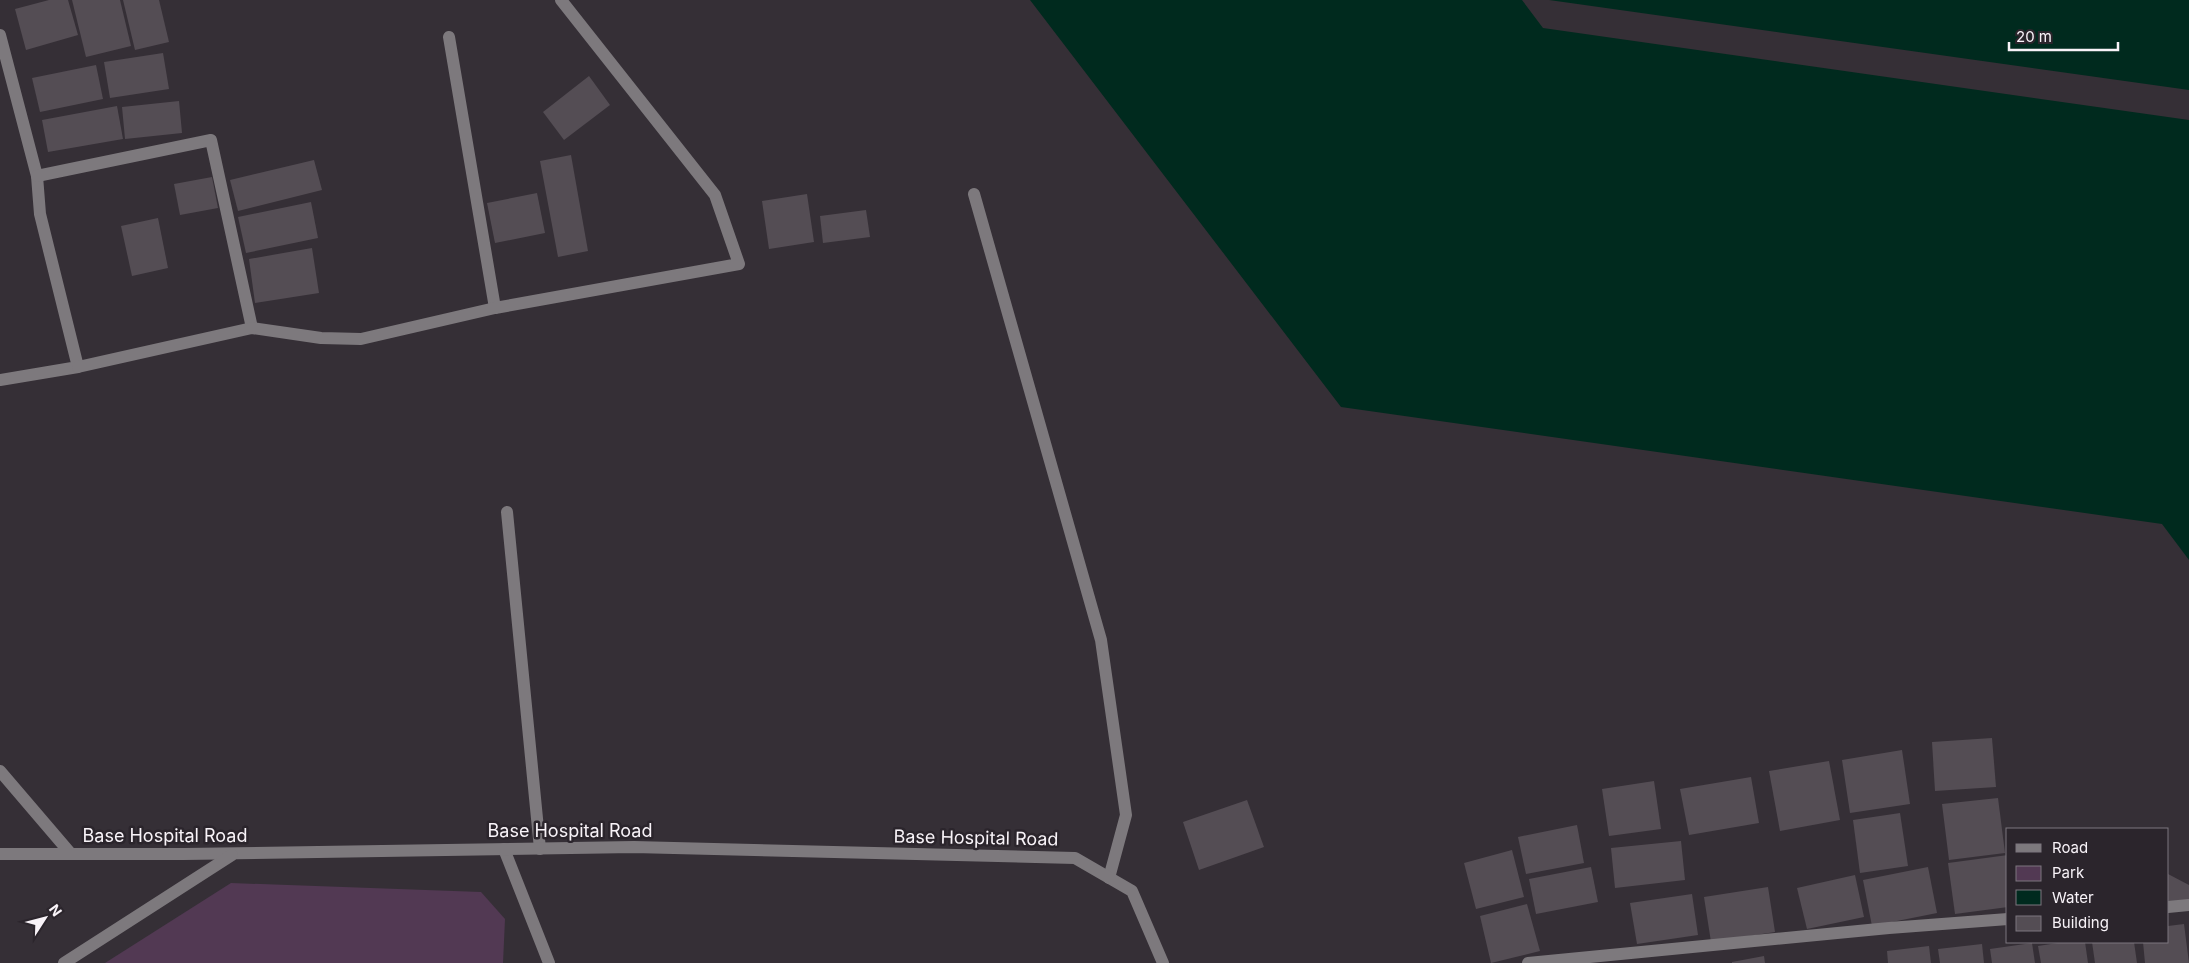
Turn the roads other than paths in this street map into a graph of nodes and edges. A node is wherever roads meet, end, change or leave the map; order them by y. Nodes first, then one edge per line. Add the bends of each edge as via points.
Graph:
1 (561, 0) edge
2 (0, 35) edge
3 (449, 37) dead end
4 (37, 176) junction
5 (974, 194) dead end
6 (496, 308) junction
7 (252, 328) junction
8 (78, 367) junction
9 (0, 380) edge
10 (507, 512) dead end
11 (0, 770) edge
12 (504, 849) junction
13 (540, 849) junction
14 (234, 853) junction
15 (0, 854) edge
16 (71, 854) junction
17 (1109, 878) junction
18 (2189, 905) edge
19 (2169, 907) edge
20 (2006, 920) edge
21 (64, 963) edge
22 (549, 963) edge
23 (1163, 963) edge
24 (1528, 963) edge

1 - 6 street via 715,195 740,264
2 - 4 street
3 - 6 street
4 - 7 street via 211,140
4 - 8 street via 40,214
5 - 17 street via 1101,640 1126,815
6 - 7 street via 361,339 321,338
7 - 8 street
8 - 9 street
10 - 13 street
11 - 16 street
12 - 13 street, Base Hospital Road
12 - 14 street, Base Hospital Road
12 - 22 street
13 - 17 street, Base Hospital Road via 634,847 1075,858
14 - 16 street, Base Hospital Road
14 - 21 street
15 - 16 street, Base Hospital Road
17 - 23 street, Base Hospital Road via 1132,891
18 - 19 street
20 - 24 street via 1889,928

